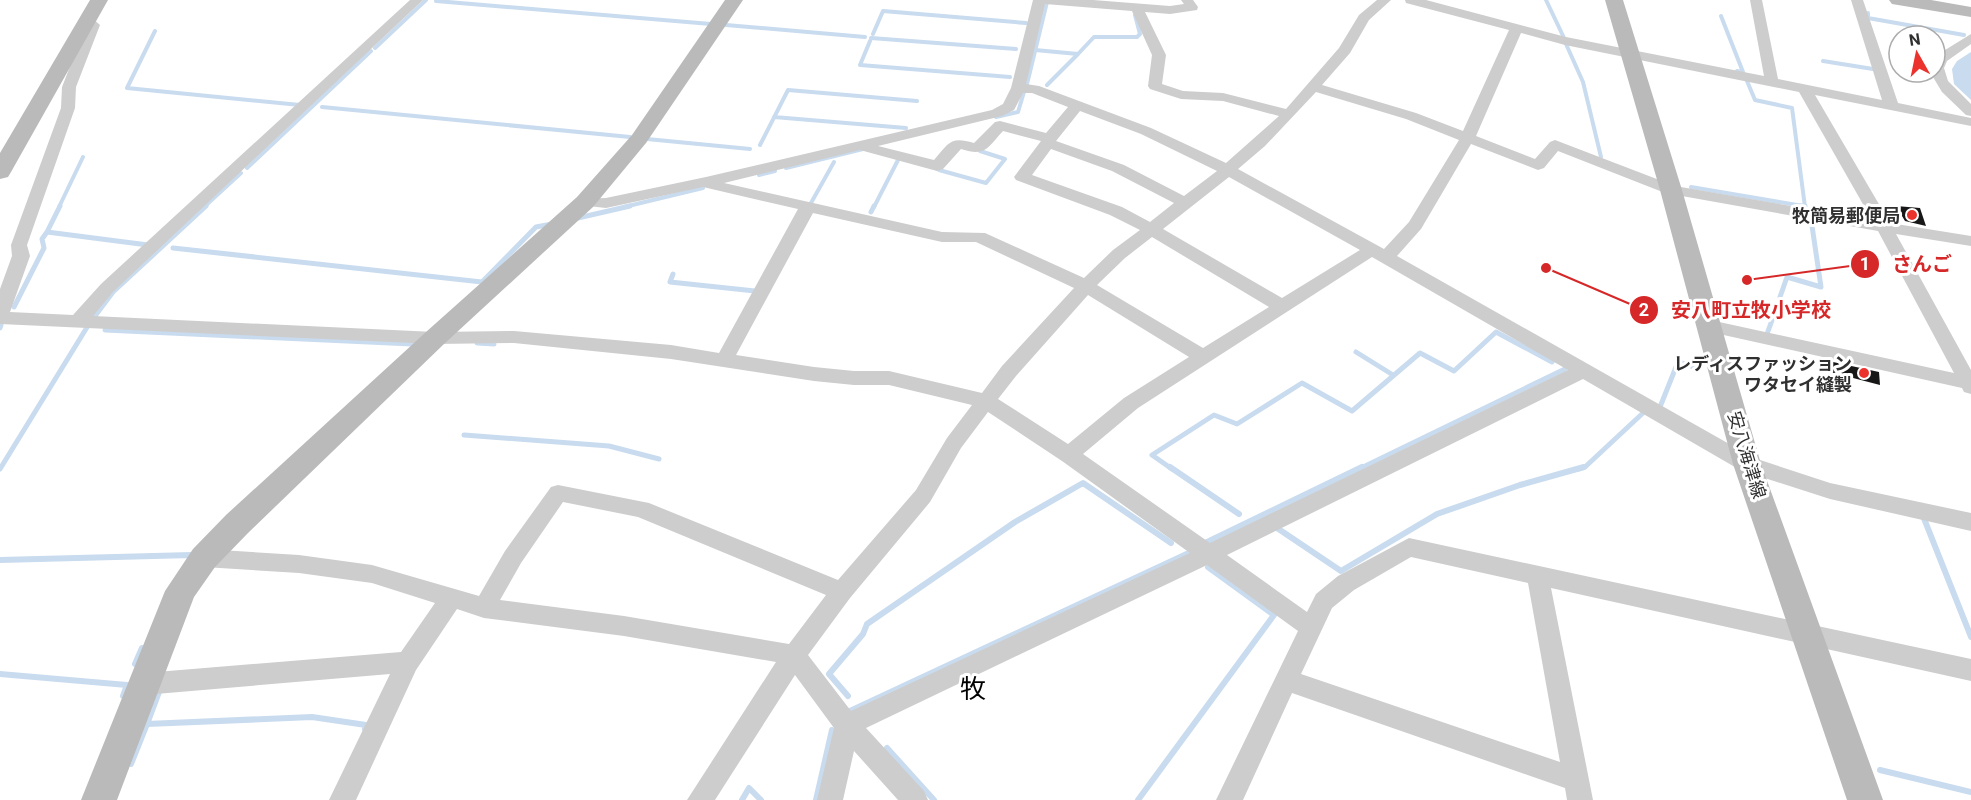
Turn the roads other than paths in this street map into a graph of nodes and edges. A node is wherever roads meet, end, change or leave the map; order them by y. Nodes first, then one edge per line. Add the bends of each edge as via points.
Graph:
1 (99, 0) edge
2 (417, 0) edge
3 (734, 0) edge
4 (1039, 0) edge
5 (1044, 0) edge
6 (1187, 0) edge
7 (1385, 0) edge
8 (1410, 0) edge
9 (1614, 0) edge
10 (1756, 0) edge
11 (1857, 0) edge
12 (1898, 0) edge
13 (1137, 8) junction
14 (1971, 12) edge
15 (87, 21) junction
16 (1516, 29) junction
17 (1971, 38) edge
18 (1632, 55) junction
19 (1772, 83) junction
20 (1312, 86) junction
21 (1017, 88) junction
22 (1805, 90) junction
23 (1077, 106) junction
24 (1892, 107) junction
25 (1971, 112) edge
26 (1289, 114) junction
27 (1971, 122) edge
28 (1468, 137) junction
29 (1049, 141) junction
30 (860, 146) junction
31 (1228, 170) junction
32 (0, 172) edge
33 (706, 182) junction
34 (1671, 190) junction
35 (585, 202) junction
36 (1186, 203) junction
37 (808, 206) junction
38 (1884, 227) junction
39 (1151, 229) junction
40 (1971, 241) edge
41 (1379, 253) junction
42 (1086, 286) junction
43 (1283, 307) junction
44 (78, 321) junction
45 (1710, 326) junction
46 (435, 338) junction
47 (1203, 357) junction
48 (724, 360) junction
49 (1582, 371) junction
50 (1970, 385) edge
51 (986, 401) junction
52 (1069, 455) junction
53 (1748, 464) junction
54 (1971, 522) edge
55 (1209, 554) junction
56 (204, 558) junction
57 (1538, 577) junction
58 (842, 591) junction
59 (451, 599) junction
60 (484, 608) junction
61 (1311, 627) junction
62 (1806, 633) junction
63 (794, 655) junction
64 (408, 662) junction
65 (1971, 670) edge
66 (1288, 681) junction
67 (144, 684) junction
68 (847, 725) junction
69 (1578, 790) edge
70 (99, 800) edge
71 (342, 800) edge
72 (700, 800) edge
73 (830, 800) edge
74 (915, 800) edge
75 (1229, 800) edge
76 (1865, 800) edge

1 - 15 street
2 - 44 street via 106,288
3 - 35 street via 639,139
4 - 21 street
5 - 13 street
6 - 13 street via 1192,7
7 - 20 street via 1364,18 1344,50
8 - 16 street
9 - 18 street, 安八海津線
10 - 19 street
11 - 24 street
12 - 14 street
13 - 26 street via 1159,55 1155,86 1181,95 1223,97
15 - 32 street
15 - 44 street via 93,25 69,87 68,108 19,245 21,256 1,310 1,318
16 - 18 street
16 - 28 street
17 - 25 street via 1937,67 1951,95
18 - 19 street
18 - 34 street, 安八海津線
19 - 22 street
20 - 26 street
20 - 28 street
21 - 23 street via 1034,89
21 - 30 street via 1009,107 997,113
22 - 24 street
22 - 38 street
23 - 29 street
23 - 31 street via 1146,131
24 - 27 street
26 - 31 street
28 - 34 street via 1538,165 1555,145
28 - 41 street via 1415,225
29 - 30 street via 1000,125 977,149 958,143 937,166
29 - 36 street via 1118,168
29 - 39 street via 1022,177 1116,211
30 - 33 street
31 - 36 street
31 - 41 street
33 - 35 street via 606,203
33 - 37 street
34 - 38 street
34 - 45 street, 安八海津線
35 - 46 street
36 - 39 street
37 - 42 street via 942,237 979,237
37 - 48 street
38 - 40 street
38 - 50 street
39 - 42 street
39 - 43 street
41 - 43 street
41 - 49 street
42 - 47 street
42 - 51 street
43 - 47 street
44 - 46 street
45 - 50 street
45 - 53 street, 安八海津線
46 - 48 street via 514,337
46 - 56 street
47 - 52 street via 1131,403
48 - 51 street via 814,374 889,378
49 - 53 street
49 - 55 street
51 - 52 street
51 - 58 street via 954,443 923,496
52 - 55 street
53 - 54 street via 1830,491
53 - 62 street, 安八海津線
55 - 61 street
55 - 68 street
56 - 59 street via 299,564 372,574
56 - 67 street via 181,591
57 - 61 street via 1409,547 1338,589 1324,601
57 - 62 street
57 - 69 street
58 - 60 street via 641,509 558,493 513,557
58 - 63 street
59 - 60 street
59 - 64 street
60 - 63 street via 624,626
61 - 66 street
62 - 65 street
62 - 76 street, 安八海津線
63 - 68 street
63 - 72 street
64 - 67 street
64 - 71 street
66 - 69 street
66 - 75 street
67 - 70 street
68 - 73 street
68 - 74 street

